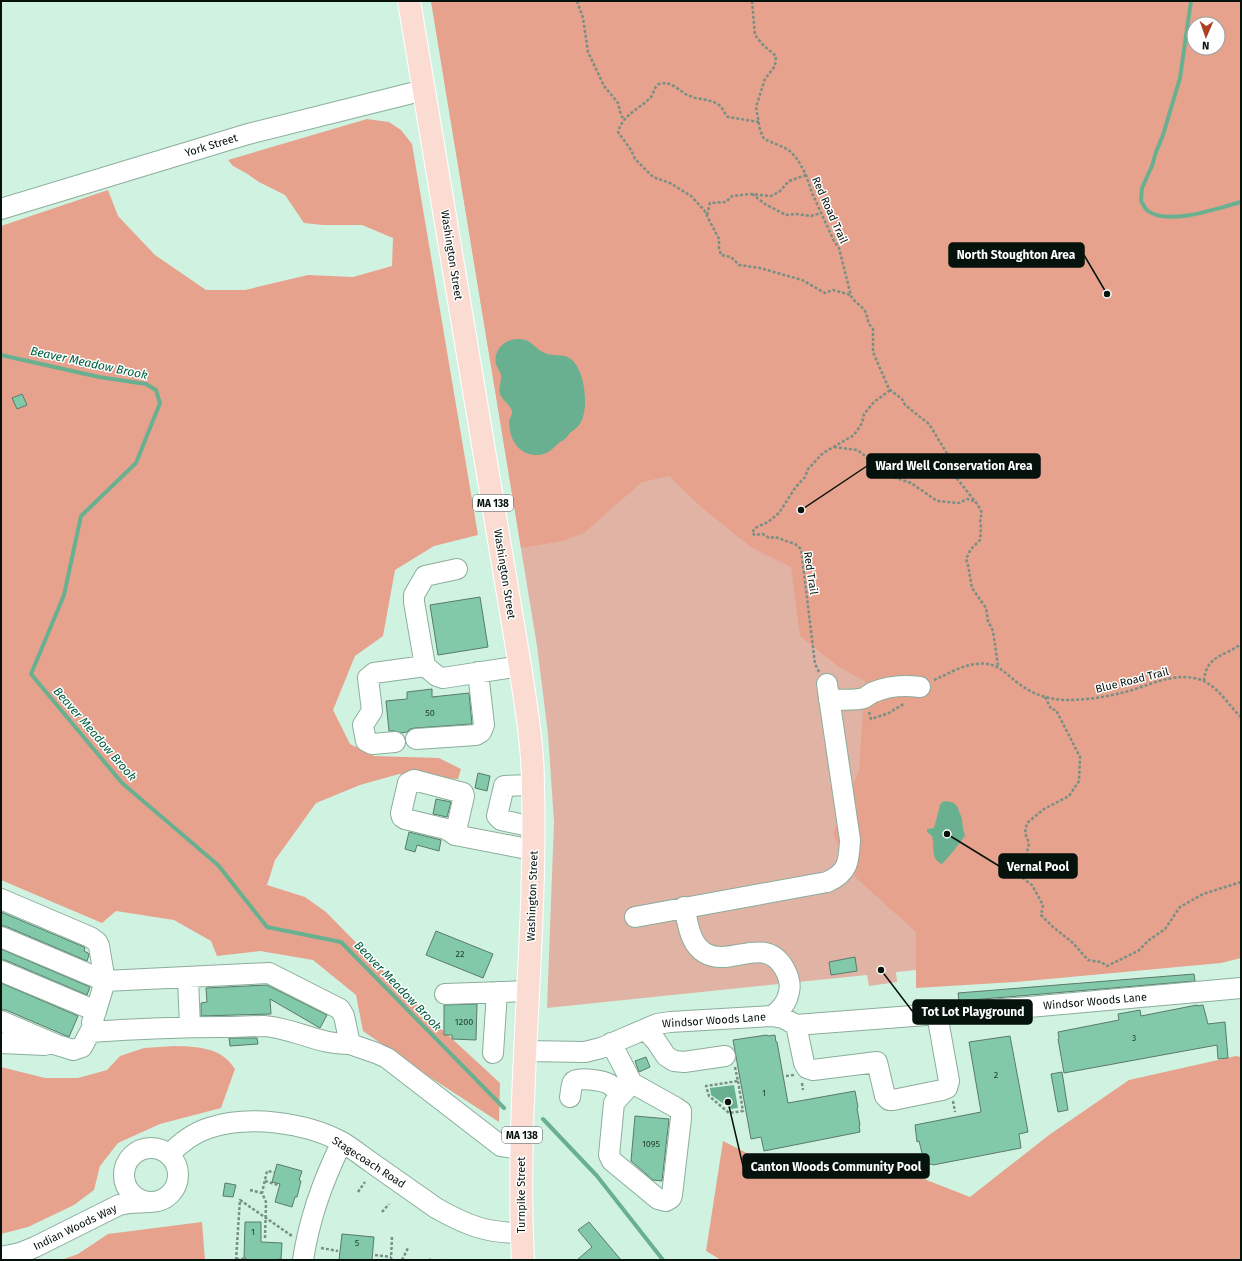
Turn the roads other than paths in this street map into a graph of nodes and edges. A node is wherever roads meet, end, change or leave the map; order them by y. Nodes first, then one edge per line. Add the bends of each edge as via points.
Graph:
1 (409, 1) edge
2 (424, 90) junction
3 (1, 209) edge
4 (457, 569) dead end
5 (425, 666) junction
6 (520, 666) junction
7 (478, 672) junction
8 (920, 687) dead end
9 (385, 720) dead end
10 (364, 722) junction
11 (416, 739) dead end
12 (395, 742) dead end
13 (534, 785) junction
14 (534, 827) junction
15 (455, 835) dead end
16 (533, 850) junction
17 (1, 898) edge
18 (684, 907) junction
19 (635, 917) dead end
20 (1, 937) edge
21 (1, 970) edge
22 (188, 978) junction
23 (105, 981) junction
24 (1241, 988) edge
25 (497, 992) junction
26 (445, 994) dead end
27 (528, 1000) junction
28 (96, 1011) junction
29 (937, 1014) junction
30 (772, 1016) junction
31 (1, 1021) edge
32 (796, 1025) junction
33 (190, 1027) junction
34 (645, 1029) junction
35 (90, 1032) junction
36 (1, 1043) edge
37 (611, 1043) junction
38 (350, 1044) junction
39 (57, 1045) junction
40 (526, 1051) junction
41 (493, 1053) dead end
42 (730, 1059) road end
43 (627, 1089) junction
44 (570, 1097) dead end
45 (342, 1142) junction
46 (521, 1149) junction
47 (169, 1155) junction
48 (124, 1173) junction
49 (149, 1202) junction
50 (521, 1233) junction
51 (1, 1243) edge
52 (310, 1254) edge
53 (1, 1257) edge
54 (523, 1260) edge

1 - 2 main road, Washington Street / MA 138
2 - 3 street, York Street via 248,134
2 - 6 main road, Washington Street / MA 138
4 - 5 street via 425,576 413,598
5 - 7 street via 439,678
5 - 10 street via 371,674 368,681 372,711
6 - 7 street
6 - 13 main road, Washington Street / MA 138
7 - 11 street via 484,725 481,732 476,735
8 - 18 street via 886,689 864,698 826,686 850,840 850,854 841,875 827,882
9 - 10 street
10 - 12 street via 367,743
13 - 14 main road, Washington Street / MA 138
13 - 14 street via 504,786 497,816 501,820
14 - 16 main road, Washington Street / MA 138
15 - 16 street
16 - 27 main road, Washington Street / MA 138
17 - 23 street via 94,940 99,946
18 - 19 street
18 - 30 street via 691,935 704,953 722,957 760,952 774,957 781,964 788,976 790,989 783,1007
20 - 23 street
21 - 28 street
22 - 23 street
22 - 33 street
22 - 38 street via 269,973 340,1010 344,1016
23 - 28 street
24 - 29 street, Windsor Woods Lane
25 - 26 street
25 - 27 street
25 - 41 street
27 - 40 main road, Turnpike Street / MA 138
28 - 35 street
29 - 32 street, Windsor Woods Lane
29 - 32 street via 949,1081 948,1088 893,1100 885,1096 877,1062 813,1070 807,1068
30 - 32 street, Windsor Woods Lane
30 - 34 street, Windsor Woods Lane via 670,1022
31 - 39 street
33 - 35 street
33 - 38 street via 264,1026 322,1041
34 - 37 street, Windsor Woods Lane
34 - 42 street via 666,1056 674,1061
35 - 39 street via 84,1045 79,1049 73,1050
36 - 39 street
37 - 40 street, Windsor Woods Lane via 585,1052
37 - 43 street
38 - 46 street via 386,1058 501,1146
40 - 46 main road, Turnpike Street / MA 138
43 - 43 street via 614,1103 609,1155 658,1199 666,1201 671,1198 680,1111
43 - 44 street via 596,1080 576,1080 572,1083
45 - 47 street, Stagecoach Road via 291,1124 248,1122 208,1128 179,1144
45 - 50 street, Stagecoach Road via 436,1208 468,1225 502,1233
45 - 52 street via 311,1223
46 - 50 main road, Turnpike Street / MA 138
47 - 48 street via 158,1149 141,1150 128,1161
47 - 49 street via 178,1169 176,1185 165,1198
48 - 49 street via 125,1183 131,1192 139,1199
48 - 51 street, Indian Woods Way via 119,1184 108,1196 31,1235
49 - 53 street, Indian Woods Way via 119,1205 35,1248
50 - 54 main road, Turnpike Street / MA 138

